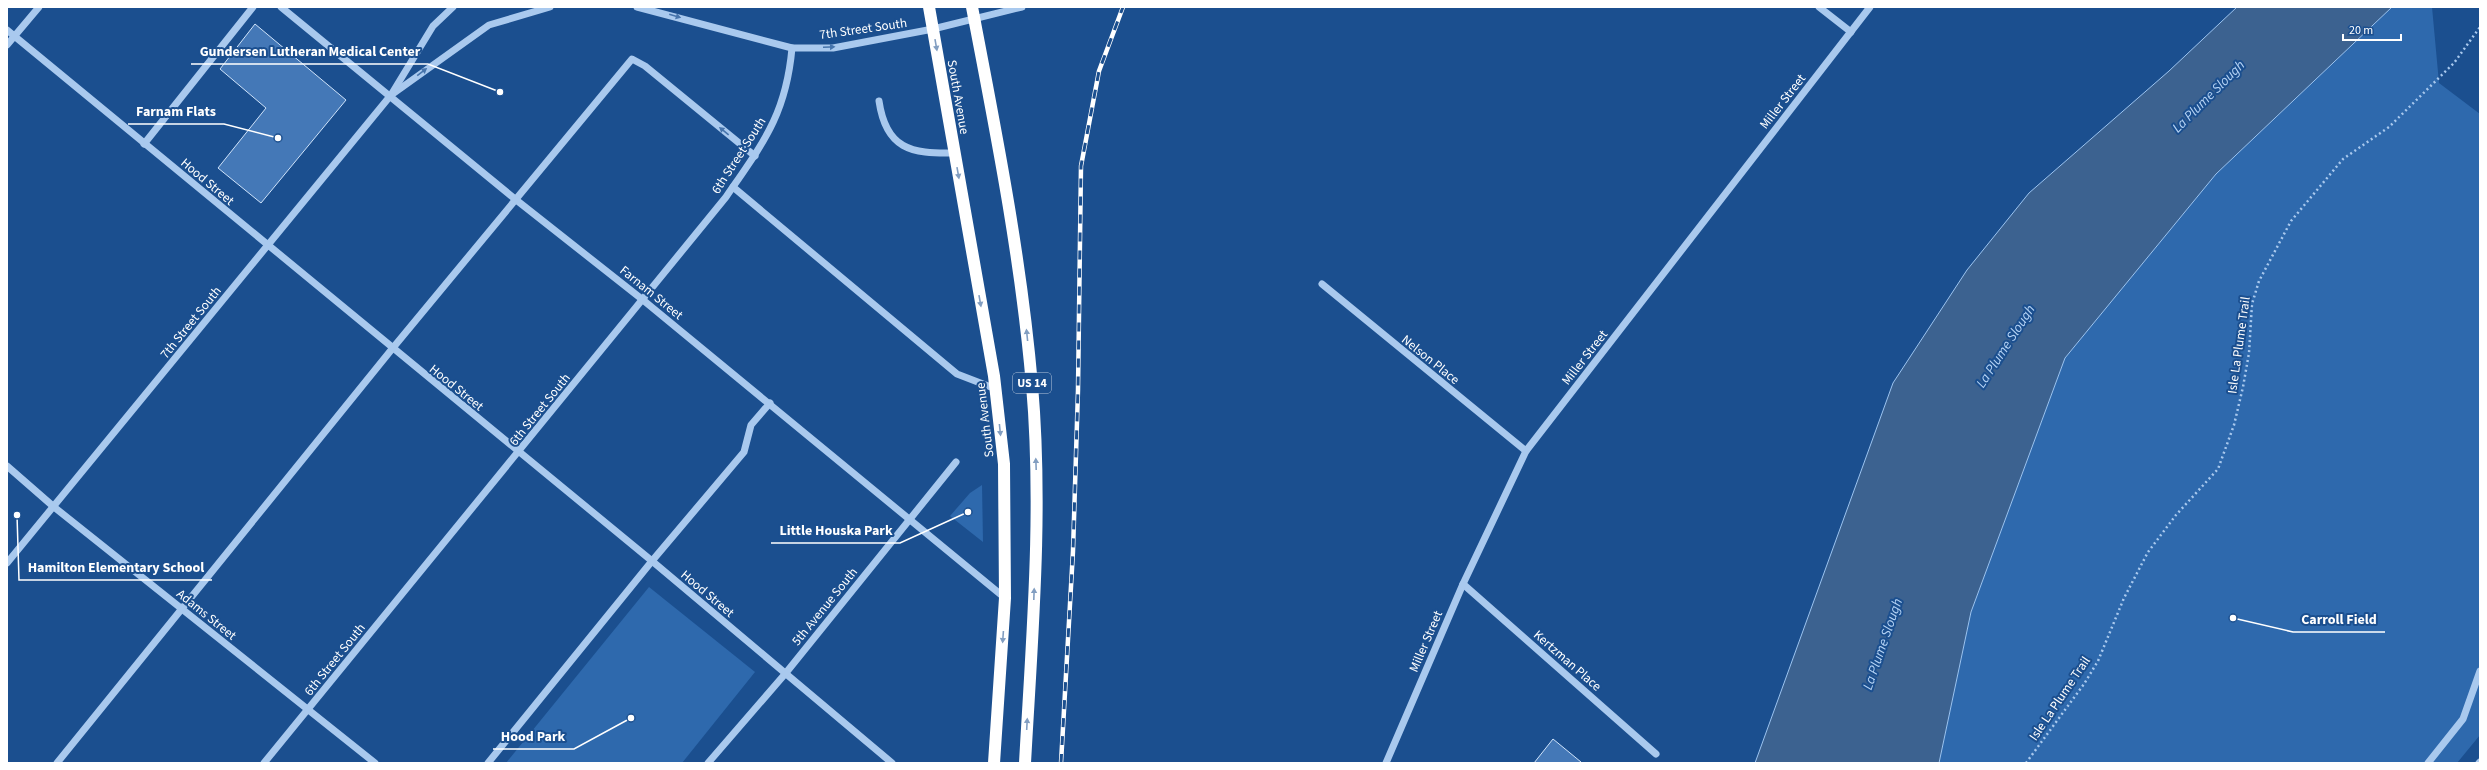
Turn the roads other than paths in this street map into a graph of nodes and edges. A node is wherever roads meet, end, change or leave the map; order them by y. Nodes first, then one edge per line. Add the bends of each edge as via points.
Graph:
1 (39, 7) edge
2 (252, 7) edge
3 (281, 7) edge
4 (453, 7) edge
5 (550, 7) edge
6 (638, 7) edge
7 (929, 7) edge
8 (972, 7) edge
9 (1022, 7) edge
10 (1818, 7) edge
11 (1870, 7) edge
12 (975, 20) junction
13 (933, 29) junction
14 (7, 30) edge
15 (1851, 32) junction
16 (14, 36) junction
17 (7, 45) edge
18 (792, 48) junction
19 (391, 95) junction
20 (879, 102) dead end
21 (144, 144) junction
22 (954, 153) junction
23 (755, 156) junction
24 (733, 187) junction
25 (515, 199) junction
26 (267, 246) junction
27 (1322, 284) dead end
28 (643, 300) junction
29 (392, 349) junction
30 (996, 389) junction
31 (770, 403) junction
32 (1526, 451) junction
33 (519, 453) junction
34 (956, 462) dead end
35 (7, 466) edge
36 (54, 506) junction
37 (910, 521) junction
38 (652, 561) junction
39 (7, 563) edge
40 (1463, 584) junction
41 (1005, 598) junction
42 (182, 609) junction
43 (2480, 671) edge
44 (785, 674) junction
45 (308, 710) junction
46 (1656, 754) dead end
47 (57, 763) edge
48 (264, 763) edge
49 (375, 763) edge
50 (488, 763) edge
51 (708, 763) edge
52 (892, 763) edge
53 (994, 763) edge
54 (1025, 763) edge
55 (1386, 763) edge
56 (2428, 763) edge

1 - 16 street
2 - 21 street
3 - 19 street, Farnam Street
4 - 19 street, 7th Street South via 433,26
19 -> 5 street, 7th Street South via 489,25
6 -> 18 street, 7th Street South
7 - 13 highway, South Avenue / US 14
8 - 12 highway, US 14
9 - 12 street, 7th Street South
10 - 15 street
11 - 15 street, Miller Street
12 - 13 street, 7th Street South
54 -> 12 highway, US 14 via 1037,506 1032,386 1020,268
18 -> 13 street, 7th Street South via 833,48
13 -> 22 highway, South Avenue / US 14
14 - 16 street, Hood Street
15 - 32 street, Miller Street
16 - 17 street
16 - 21 street, Hood Street
18 - 23 street, 6th Street South via 790,77 778,115
19 - 25 street, Farnam Street
19 - 26 street, 7th Street South
20 - 22 street via 882,121 895,140 907,149 930,154
21 - 26 street, Hood Street
22 -> 30 highway, South Avenue / US 14
23 - 24 street, 6th Street South
23 -> 25 street via 645,66 632,59
24 - 28 street, 6th Street South
24 - 30 street via 958,374
25 - 28 street, Farnam Street
25 - 29 street
26 - 29 street, Hood Street
26 - 36 street, 7th Street South
27 - 32 street, Nelson Place
28 - 31 street, Farnam Street
28 - 33 street, 6th Street South
29 - 33 street, Hood Street
29 - 42 street
30 -> 41 highway, South Avenue / US 14 via 1004,464
31 - 37 street, Farnam Street
31 - 38 street via 751,425 744,452
32 - 40 street, Miller Street
33 - 38 street, Hood Street
33 - 45 street, 6th Street South
34 - 37 street, 5th Avenue South
35 - 36 street, Adams Street
36 - 39 street, 7th Street South
36 - 42 street, Adams Street
37 - 41 street, Farnam Street
37 - 44 street, 5th Avenue South
38 - 44 street, Hood Street
38 - 50 street
40 - 46 street, Kertzman Place
40 - 55 street, Miller Street
41 -> 53 highway, South Avenue / US 14
42 - 45 street, Adams Street
42 - 47 street
43 - 56 street via 2463,719
44 - 51 street, 5th Avenue South
44 - 52 street, Hood Street
45 - 48 street, 6th Street South
45 - 49 street, Adams Street

